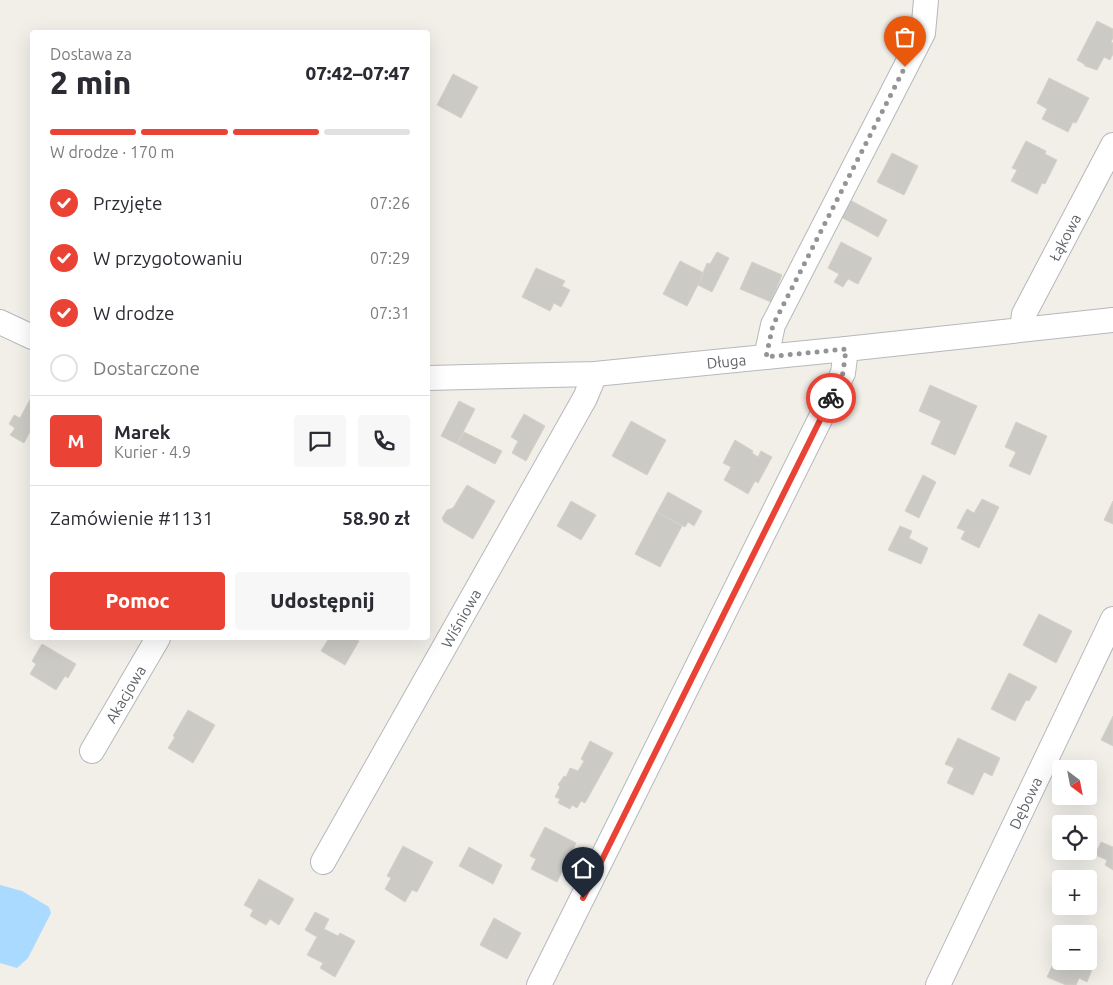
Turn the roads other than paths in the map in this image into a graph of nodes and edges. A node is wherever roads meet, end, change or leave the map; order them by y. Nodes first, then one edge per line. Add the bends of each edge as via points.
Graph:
1 (926, 0) edge
2 (1113, 144) edge
3 (1113, 320) edge
4 (0, 322) edge
5 (1022, 329) junction
6 (30, 336) edge
7 (846, 349) junction
8 (766, 357) junction
9 (595, 374) junction
10 (430, 378) edge
11 (1113, 619) edge
12 (157, 640) edge
13 (92, 750) dead end
14 (323, 862) dead end
15 (539, 985) edge
16 (938, 985) edge

1 - 8 street via 923,33 773,325
2 - 5 street, Łąkowa via 1024,314
3 - 5 street, Długa
4 - 6 street
5 - 7 street, Długa
7 - 8 street, Długa
7 - 15 street via 843,373
8 - 9 street, Długa
9 - 10 street, Długa
9 - 14 street, Wiśniowa via 585,398
11 - 16 street, Dębowa
12 - 13 street, Akacjowa

